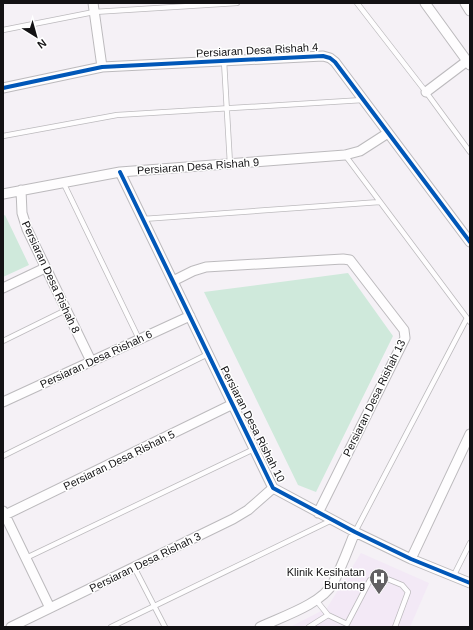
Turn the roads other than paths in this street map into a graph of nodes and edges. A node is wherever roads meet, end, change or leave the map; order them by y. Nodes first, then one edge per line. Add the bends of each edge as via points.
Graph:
1 (237, 3) edge
2 (357, 3) edge
3 (425, 3) edge
4 (465, 3) edge
5 (93, 7) edge
6 (470, 11) edge
7 (3, 30) edge
8 (224, 61) junction
9 (469, 63) edge
10 (102, 67) junction
11 (3, 88) edge
12 (426, 92) junction
13 (363, 100) junction
14 (227, 108) junction
15 (388, 133) junction
16 (3, 136) edge
17 (470, 152) edge
18 (345, 155) junction
19 (230, 164) junction
20 (120, 172) junction
21 (63, 182) junction
22 (21, 190) junction
23 (3, 194) edge
24 (380, 202) junction
25 (142, 219) junction
26 (470, 242) edge
27 (46, 268) junction
28 (173, 281) junction
29 (3, 288) edge
30 (66, 310) junction
31 (190, 316) junction
32 (469, 320) edge
33 (139, 339) junction
34 (3, 341) edge
35 (208, 354) junction
36 (91, 361) junction
37 (3, 402) edge
38 (233, 404) junction
39 (470, 434) edge
40 (254, 449) junction
41 (3, 456) edge
42 (273, 488) junction
43 (4, 513) edge
44 (318, 513) junction
45 (334, 519) junction
46 (355, 532) junction
47 (470, 543) edge
48 (26, 558) junction
49 (410, 559) junction
50 (134, 567) junction
51 (454, 575) junction
52 (470, 583) edge
53 (316, 600) junction
54 (155, 606) junction
55 (50, 608) junction
56 (328, 615) junction
57 (347, 624) junction
58 (11, 627) edge
59 (111, 627) edge
60 (165, 627) edge
61 (260, 627) edge
62 (309, 627) edge
63 (352, 627) edge
64 (396, 627) edge

1 - 5 lane
2 - 12 lane
3 - 9 street
4 - 6 street
5 - 7 lane
5 - 10 street
8 - 10 street, Persiaran Desa Rishah 4
8 - 13 street, Persiaran Desa Rishah 4 via 323,56 330,58
8 - 14 lane
9 - 12 street
10 - 11 street, Persiaran Desa Rishah 4
12 - 17 lane
13 - 14 lane
13 - 15 street, Persiaran Desa Rishah 4
14 - 16 lane via 117,115
14 - 19 lane
15 - 18 street, Persiaran Desa Rishah 9 via 360,150
15 - 26 street, Persiaran Desa Rishah 4
18 - 19 street, Persiaran Desa Rishah 9
18 - 24 lane
19 - 20 street, Persiaran Desa Rishah 9
20 - 21 street, Persiaran Desa Rishah 9
20 - 25 street, Persiaran Desa Rishah 10
21 - 22 street, Persiaran Desa Rishah 9
21 - 33 lane
22 - 23 street, Persiaran Desa Rishah 9
22 - 27 street, Persiaran Desa Rishah 8 via 22,213 27,229
24 - 25 lane
24 - 32 lane
25 - 28 street, Persiaran Desa Rishah 10
27 - 29 street
27 - 30 street, Persiaran Desa Rishah 8
28 - 31 street, Persiaran Desa Rishah 10
28 - 44 street, Persiaran Desa Rishah 13 via 206,267 350,260 404,330 405,338
30 - 34 lane
30 - 36 street, Persiaran Desa Rishah 8
31 - 33 street, Persiaran Desa Rishah 6
31 - 35 street, Persiaran Desa Rishah 10
32 - 46 lane
33 - 36 street, Persiaran Desa Rishah 6
35 - 38 street, Persiaran Desa Rishah 10
35 - 41 lane
36 - 37 street, Persiaran Desa Rishah 6
38 - 40 street, Persiaran Desa Rishah 10
38 - 43 street, Persiaran Desa Rishah 5
39 - 49 street
40 - 42 street, Persiaran Desa Rishah 10
40 - 48 lane
42 - 44 street, Persiaran Desa Rishah 10
42 - 50 street, Persiaran Desa Rishah 3 via 248,510 233,519
43 - 48 street
44 - 45 street, Persiaran Desa Rishah 10
45 - 46 street, Persiaran Desa Rishah 10
45 - 54 lane
46 - 49 street, Persiaran Desa Rishah 10
46 - 53 street via 333,584
47 - 51 lane
48 - 55 street
49 - 51 street, Persiaran Desa Rishah 10
50 - 54 lane
50 - 55 street, Persiaran Desa Rishah 3
51 - 52 street, Persiaran Desa Rishah 10
53 - 56 lane
53 - 61 street
54 - 59 lane
54 - 60 lane
55 - 58 street, Persiaran Desa Rishah 3
56 - 57 lane
56 - 62 lane
57 - 63 lane
57 - 64 lane via 370,580 380,576 402,585 408,592

